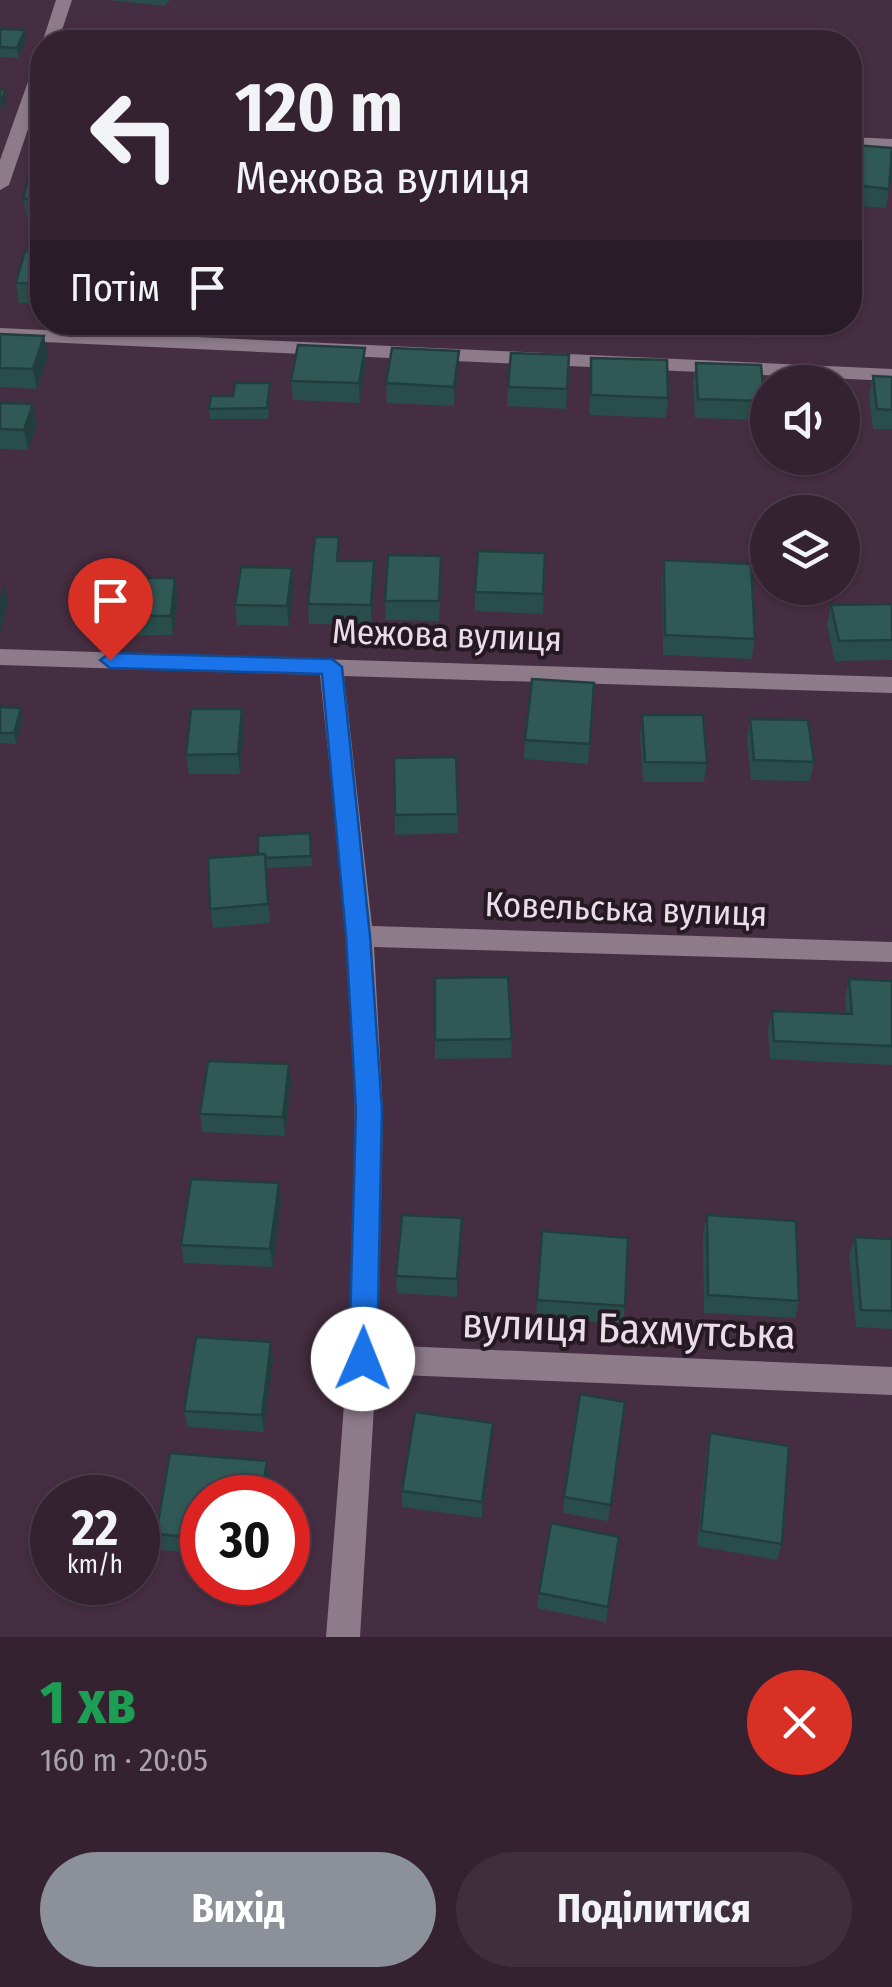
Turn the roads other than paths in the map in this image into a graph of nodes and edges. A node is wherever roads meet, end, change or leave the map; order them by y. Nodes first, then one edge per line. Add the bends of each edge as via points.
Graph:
1 (64, 0) edge
2 (54, 30) edge
3 (30, 100) edge
4 (16, 142) junction
5 (30, 142) edge
6 (862, 143) edge
7 (892, 144) edge
8 (0, 185) edge
9 (0, 334) edge
10 (892, 374) edge
11 (0, 658) edge
12 (332, 667) junction
13 (892, 684) edge
14 (358, 936) junction
15 (892, 952) edge
16 (363, 1359) junction
17 (892, 1381) edge
18 (343, 1637) edge

1 - 2 street
3 - 4 street
4 - 5 street
4 - 8 street
6 - 7 street
9 - 10 street
11 - 12 street, Межова вулиця
12 - 13 street, Межова вулиця
12 - 14 street
14 - 15 street, Ковельська вулиця
14 - 16 street via 369,1110
16 - 17 street, вулиця Бахмутська
16 - 18 street

